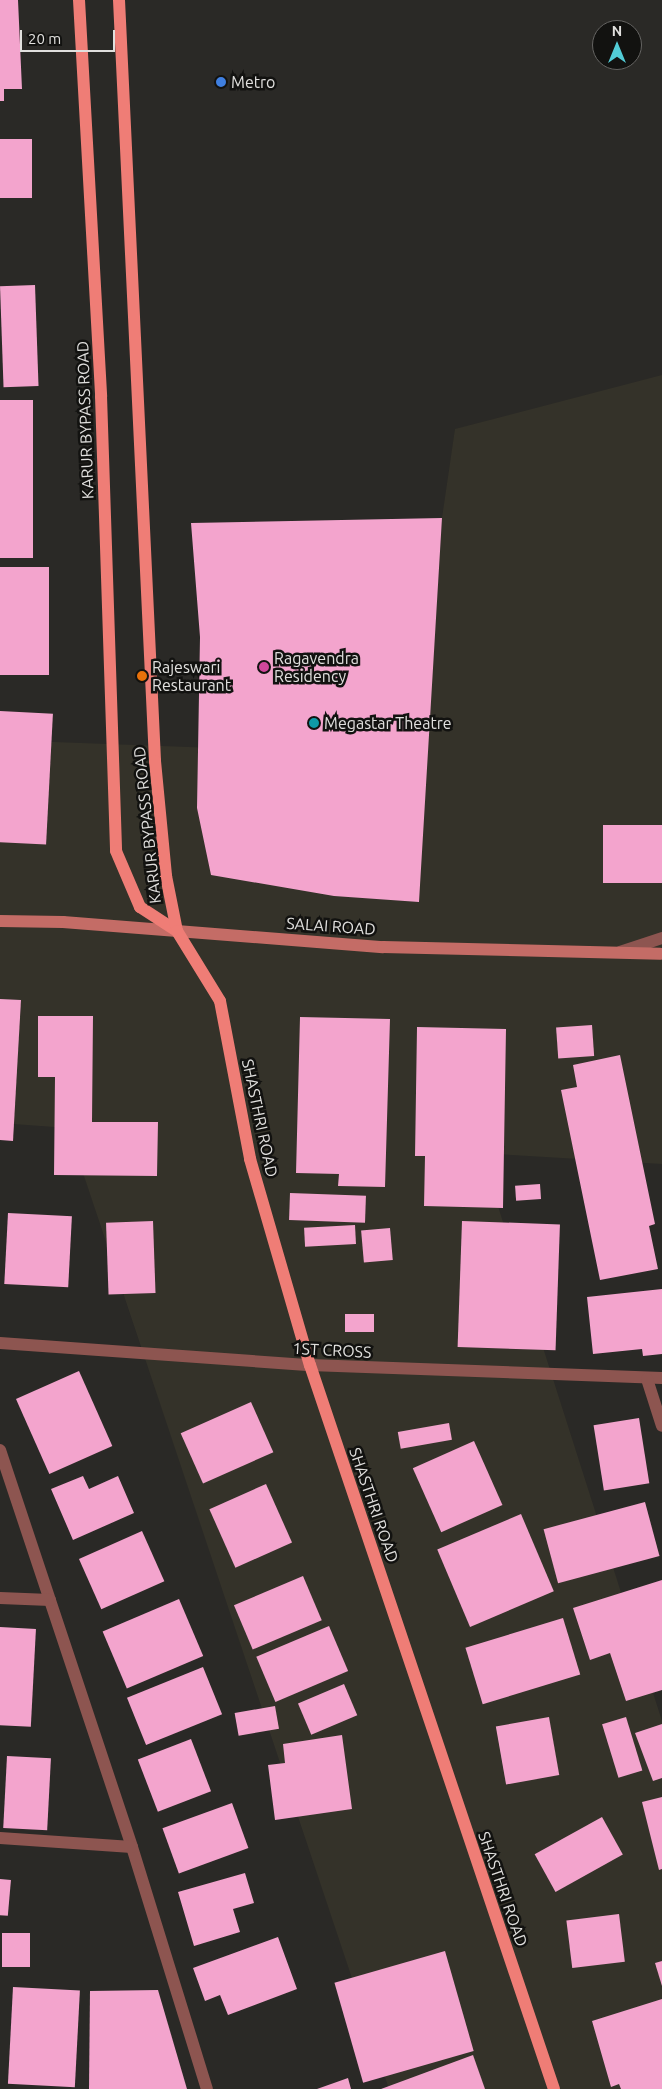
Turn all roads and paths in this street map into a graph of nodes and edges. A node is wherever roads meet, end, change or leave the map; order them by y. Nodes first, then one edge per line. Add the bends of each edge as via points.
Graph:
1 (79, 0) edge
2 (119, 0) edge
3 (0, 922) edge
4 (177, 931) junction
5 (662, 938) edge
6 (618, 953) junction
7 (661, 959) edge
8 (0, 1343) edge
9 (310, 1366) junction
10 (662, 1378) edge
11 (647, 1379) junction
12 (662, 1426) edge
13 (0, 1450) edge
14 (0, 1598) edge
15 (50, 1600) junction
16 (0, 1838) edge
17 (132, 1847) junction
18 (207, 2089) edge
19 (554, 2089) edge

1 - 4 main road, KARUR BYPASS ROAD via 101,396 116,852 140,907
2 - 4 main road, KARUR BYPASS ROAD via 155,761 166,876
3 - 4 main road, SALAI ROAD via 63,922
4 - 6 main road, SALAI ROAD via 383,947
4 - 9 main road, SHASTHRI ROAD via 220,1001 250,1159
5 - 6 street
6 - 7 main road, SALAI ROAD
8 - 9 street, 1ST CROSS
9 - 11 street, 1ST CROSS
9 - 19 main road, SHASTHRI ROAD
10 - 11 street, 1ST CROSS
11 - 12 street
13 - 15 street
14 - 15 street
15 - 17 street
16 - 17 street
17 - 18 street

